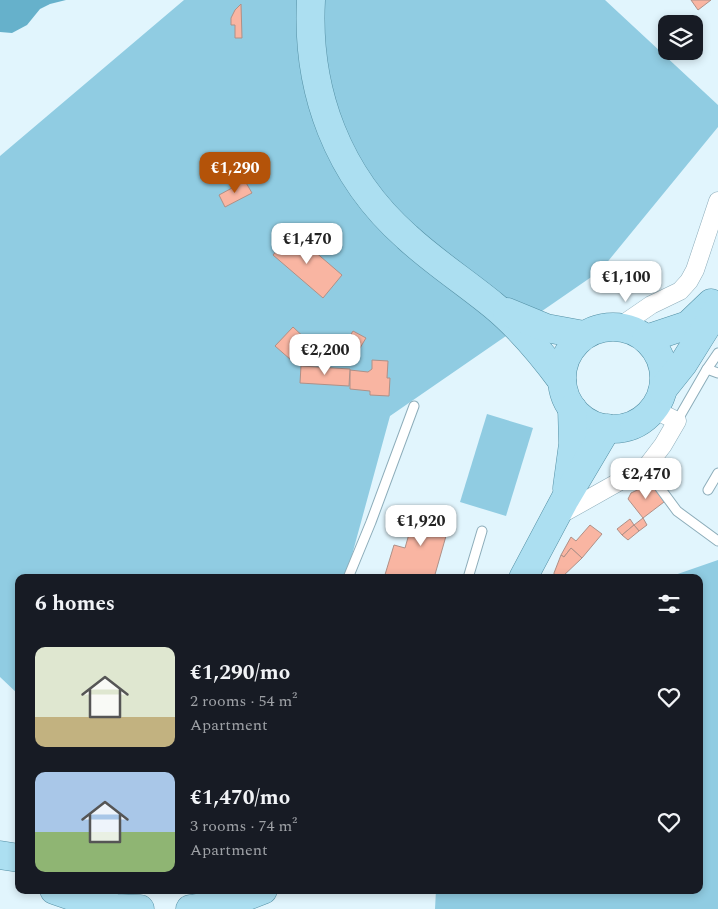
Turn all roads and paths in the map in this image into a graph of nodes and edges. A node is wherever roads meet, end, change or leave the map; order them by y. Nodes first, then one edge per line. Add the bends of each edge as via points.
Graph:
1 (311, 0) edge
2 (718, 201) edge
3 (718, 297) edge
4 (651, 306) junction
5 (495, 307) junction
6 (718, 308) edge
7 (636, 334) junction
8 (584, 336) junction
9 (718, 353) edge
10 (707, 369) junction
11 (718, 373) edge
12 (562, 381) junction
13 (414, 406) dead end
14 (664, 406) junction
15 (572, 408) junction
16 (607, 428) junction
17 (647, 466) junction
18 (718, 473) edge
19 (708, 490) dead end
20 (560, 509) junction
21 (482, 531) dead end
22 (718, 541) edge
23 (350, 574) edge
24 (469, 574) edge
25 (526, 574) edge
26 (0, 855) edge
27 (15, 857) edge
28 (48, 894) edge
29 (65, 894) edge
30 (255, 894) edge
31 (230, 906) edge
32 (49, 909) edge
33 (122, 909) edge
34 (190, 909) edge

1 - 5 main road via 316,81 326,119 357,181 406,237
2 - 4 street via 689,281 680,291
3 - 7 main road via 688,325
4 - 7 street
4 - 7 street
5 - 8 main road via 546,328
5 - 12 main road via 543,354
6 - 14 main road via 684,364
7 - 8 main road via 607,327
7 - 14 main road via 656,349 662,361
8 - 12 main road via 564,363
9 - 10 lane
10 - 11 lane
10 - 14 lane
12 - 15 main road
13 - 23 lane
14 - 16 main road via 624,428
14 - 17 street via 663,445
15 - 16 main road via 594,425
15 - 20 main road via 573,444
16 - 20 main road
17 - 20 street
17 - 22 lane via 677,511
18 - 19 lane
20 - 25 main road
21 - 24 lane
26 - 27 main road
28 - 32 main road
29 - 33 main road
30 - 31 main road
31 - 34 main road

